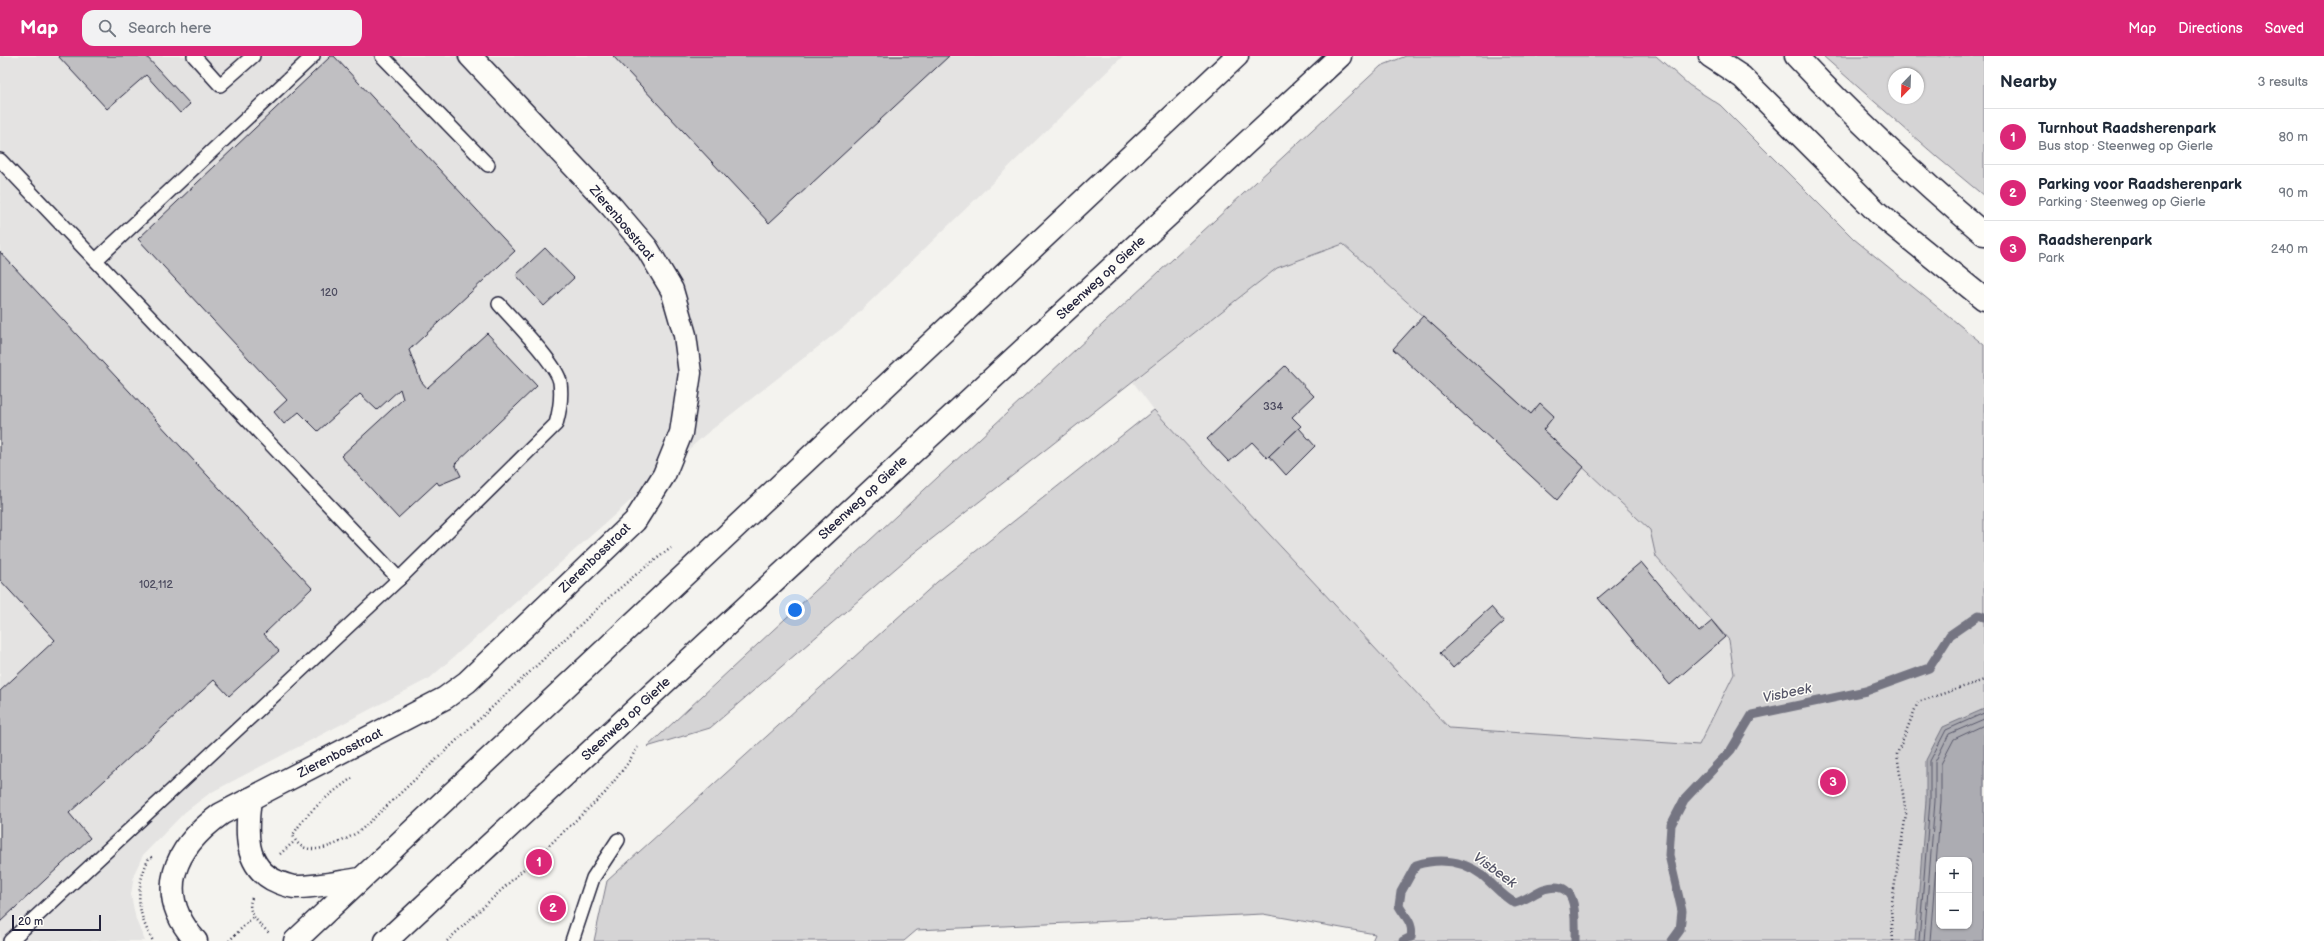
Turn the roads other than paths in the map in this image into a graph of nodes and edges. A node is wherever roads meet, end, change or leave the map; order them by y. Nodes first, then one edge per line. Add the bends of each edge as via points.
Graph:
1 (194, 56) edge
2 (253, 56) edge
3 (313, 56) edge
4 (382, 56) edge
5 (470, 56) edge
6 (1237, 56) edge
7 (1340, 56) edge
8 (1710, 56) edge
9 (1732, 56) edge
10 (1796, 56) edge
11 (1742, 77) junction
12 (0, 160) edge
13 (488, 165) dead end
14 (1984, 234) edge
15 (96, 260) junction
16 (1984, 299) edge
17 (499, 304) dead end
18 (399, 579) junction
19 (250, 799) junction
20 (618, 840) dead end
21 (360, 879) junction
22 (10, 941) edge
23 (196, 941) edge
24 (295, 941) edge
25 (386, 941) edge
26 (572, 941) edge

1 - 2 lane via 220,84
3 - 15 lane
4 - 13 lane
5 - 19 main road, Zierenbosstraat via 612,207 647,248 672,290 685,335 690,373 681,433 664,475 635,521 467,682 445,698
6 - 21 main road
7 - 25 main road, Steenweg op Gierle
8 - 11 main road
9 - 11 main road
10 - 14 main road via 1841,104 1913,173
11 - 16 main road via 1878,213
12 - 15 lane
15 - 18 lane
17 - 18 lane via 548,359 560,380 561,407 556,424
18 - 22 lane
19 - 21 main road via 248,844 264,876 294,887
19 - 23 main road, Zierenbosstraat via 202,828 189,842 178,864 172,896 176,911
20 - 26 lane via 593,878
21 - 24 main road

